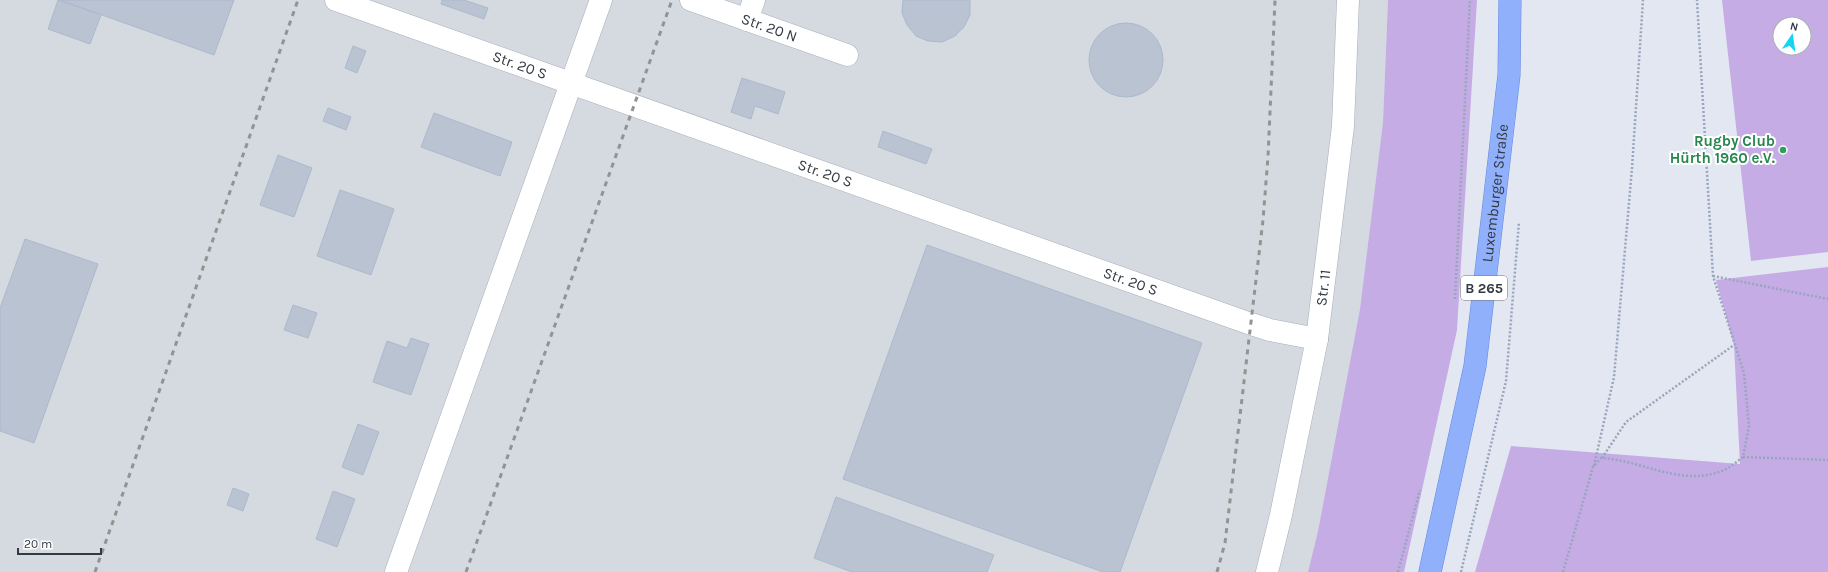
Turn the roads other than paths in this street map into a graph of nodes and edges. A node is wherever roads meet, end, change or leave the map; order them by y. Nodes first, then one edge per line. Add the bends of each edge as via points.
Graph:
1 (336, 0) edge
2 (601, 0) edge
3 (691, 0) edge
4 (1348, 0) edge
5 (1510, 0) edge
6 (750, 10) edge
7 (847, 55) dead end
8 (571, 84) junction
9 (1317, 339) junction
10 (396, 572) edge
11 (1267, 572) edge
12 (1430, 572) edge

1 - 8 lane, Str. 20 S
2 - 8 lane
3 - 6 lane, Str. 20 N
4 - 9 lane, Str. 11 via 1343,126
5 - 12 main road, Luxemburger Straße / B 265 via 1509,75 1475,366
6 - 7 lane, Str. 20 N
8 - 9 lane, Str. 20 S via 1257,326
8 - 10 lane
9 - 11 lane, Str. 11

